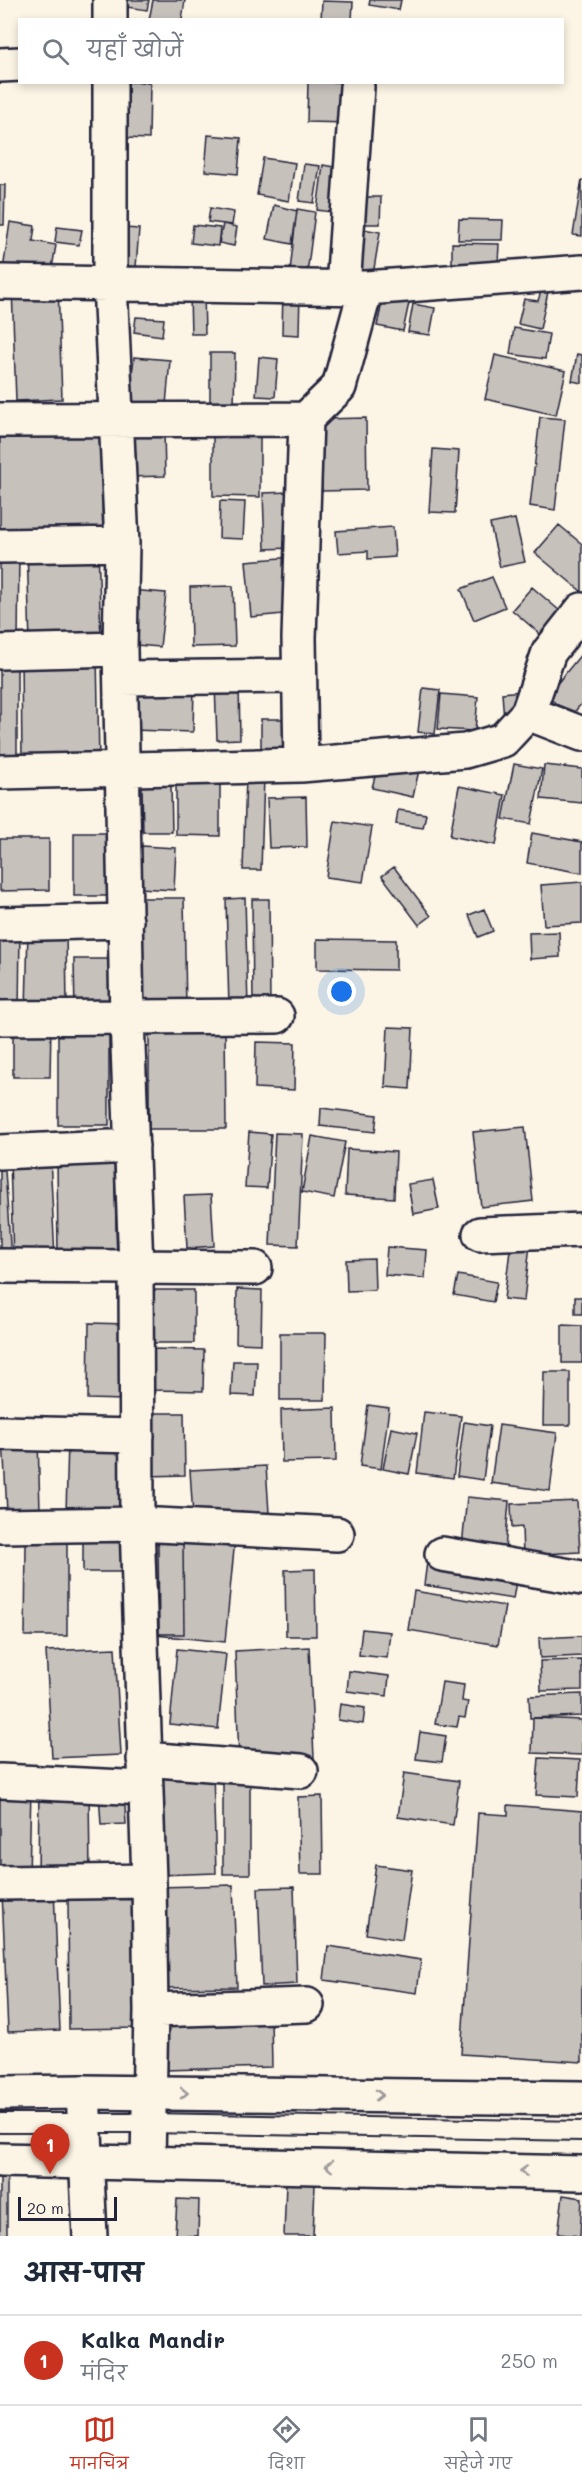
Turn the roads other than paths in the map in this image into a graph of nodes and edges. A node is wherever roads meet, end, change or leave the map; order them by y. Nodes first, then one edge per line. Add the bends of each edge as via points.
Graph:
1 (110, 0) edge
2 (110, 18) edge
3 (18, 64) edge
4 (0, 65) edge
5 (110, 84) edge
6 (357, 87) dead end
7 (582, 272) edge
8 (0, 282) edge
9 (110, 284) junction
10 (355, 288) junction
11 (306, 419) junction
12 (0, 420) edge
13 (116, 420) junction
14 (122, 544) junction
15 (0, 546) edge
16 (582, 610) edge
17 (0, 652) edge
18 (121, 663) junction
19 (299, 676) junction
20 (528, 713) junction
21 (579, 729) edge
22 (301, 765) junction
23 (124, 769) junction
24 (0, 772) edge
25 (126, 921) junction
26 (0, 924) edge
27 (277, 1016) dead end
28 (0, 1018) edge
29 (128, 1018) junction
30 (132, 1146) junction
31 (0, 1152) edge
32 (582, 1230) edge
33 (480, 1234) dead end
34 (0, 1266) edge
35 (136, 1267) junction
36 (255, 1268) dead end
37 (0, 1433) edge
38 (137, 1436) junction
39 (137, 1524) junction
40 (0, 1526) edge
41 (337, 1534) dead end
42 (442, 1554) dead end
43 (582, 1578) edge
44 (301, 1771) dead end
45 (145, 1773) junction
46 (0, 1781) edge
47 (149, 1881) junction
48 (0, 1883) edge
49 (307, 2005) dead end
50 (151, 2010) junction
51 (0, 2093) edge
52 (582, 2098) edge
53 (83, 2107) junction
54 (148, 2108) junction
55 (0, 2123) edge
56 (582, 2131) edge
57 (0, 2160) edge
58 (85, 2161) junction
59 (148, 2162) junction
60 (582, 2173) edge
61 (90, 2236) edge

1 - 2 street
3 - 4 street
5 - 9 street
6 - 10 street
7 - 10 street
8 - 9 street
9 - 10 street
9 - 13 street
10 - 11 street via 339,387
11 - 13 street
11 - 19 street
12 - 13 street
13 - 14 street
14 - 15 street
14 - 18 street
16 - 20 street via 549,652
17 - 18 street
18 - 19 street
18 - 23 street
19 - 22 street
20 - 21 street
20 - 22 street via 503,740 465,751
22 - 23 street
23 - 24 street
23 - 25 street
25 - 26 street
25 - 29 street
27 - 29 street
28 - 29 street
29 - 30 street
30 - 31 street
30 - 35 street
32 - 33 street
34 - 35 street
35 - 36 street
35 - 38 street
37 - 38 street
38 - 39 street
39 - 40 street
39 - 41 street
39 - 45 street
42 - 43 street
44 - 45 street
45 - 46 street
45 - 47 street
47 - 48 street
47 - 50 street
49 - 50 street
50 - 54 street
51 - 53 street
54 -> 52 street
53 - 54 street
53 - 55 lane
53 - 58 street
54 - 56 lane
54 - 59 street
57 - 58 street
58 - 59 street
58 - 61 street
60 -> 59 street

